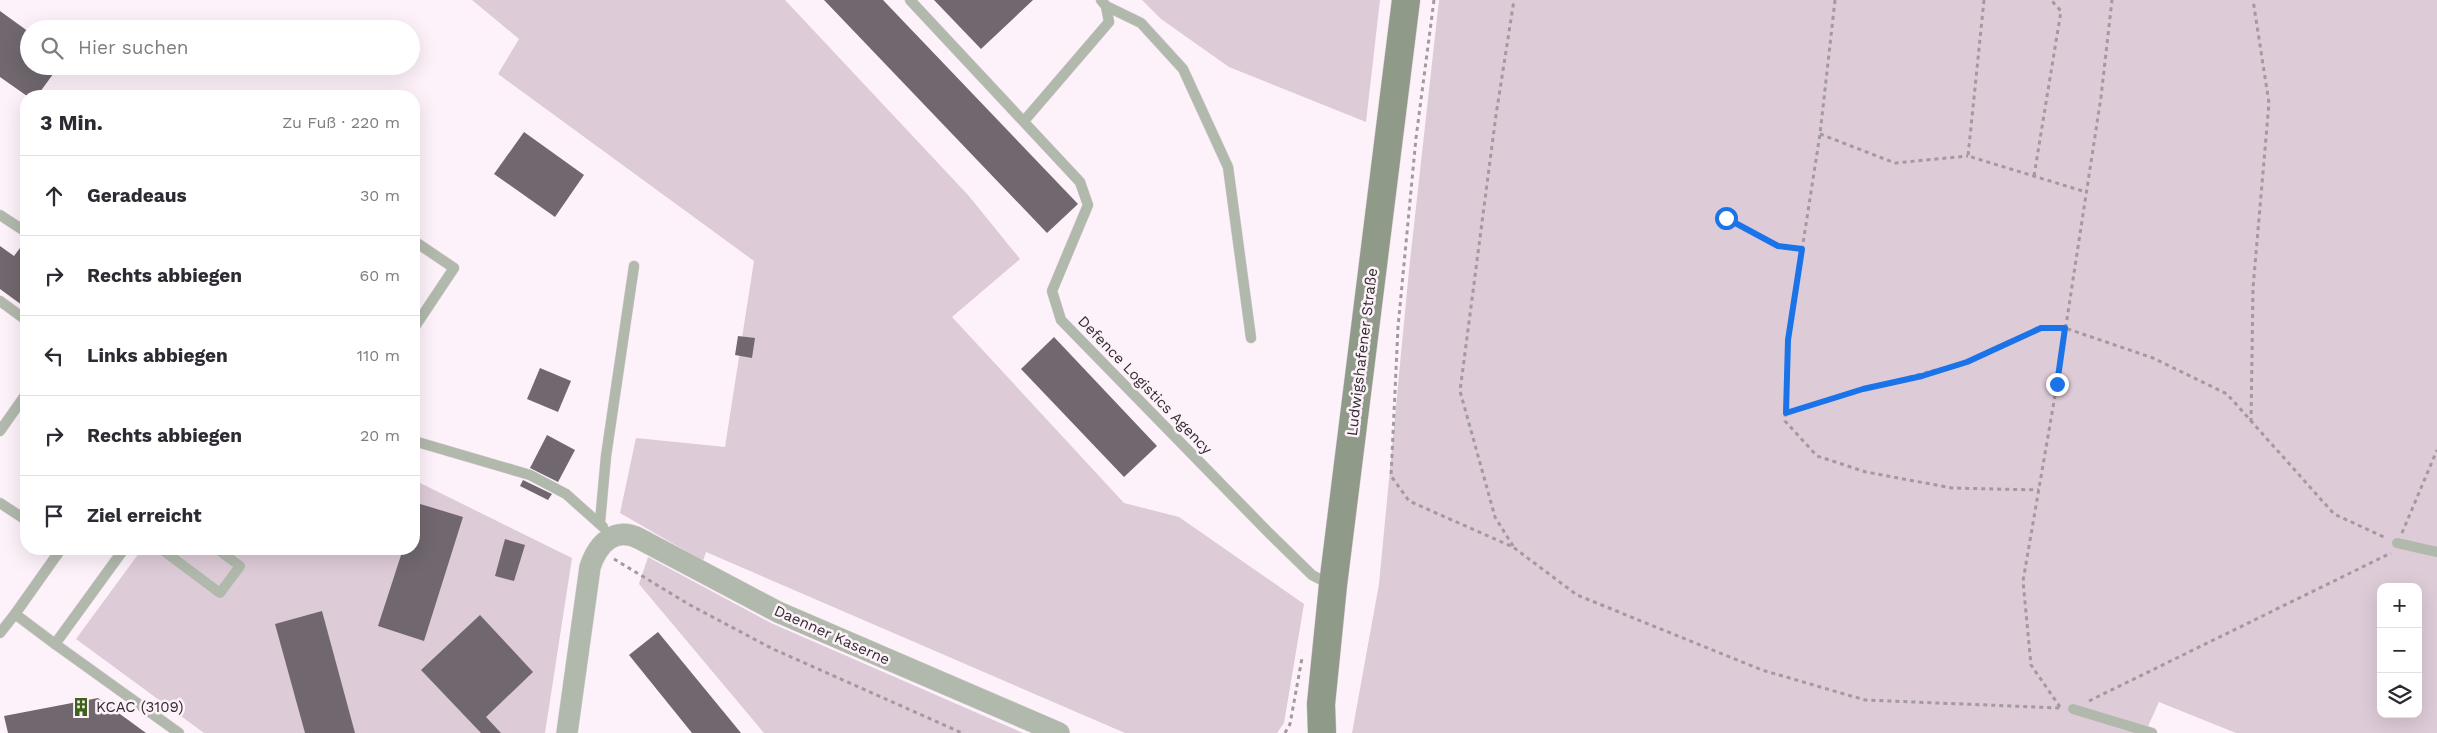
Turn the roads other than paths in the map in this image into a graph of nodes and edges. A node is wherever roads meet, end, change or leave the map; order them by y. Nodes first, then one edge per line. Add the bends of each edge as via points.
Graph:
1 (910, 0) edge
2 (1406, 0) edge
3 (1103, 3) edge
4 (1024, 121) junction
5 (0, 215) edge
6 (20, 228) edge
7 (420, 244) edge
8 (634, 266) dead end
9 (0, 301) edge
10 (20, 316) edge
11 (420, 319) edge
12 (1252, 338) dead end
13 (20, 403) edge
14 (0, 431) edge
15 (420, 443) edge
16 (0, 503) edge
17 (20, 516) edge
18 (606, 530) junction
19 (2397, 543) road end
20 (2437, 552) edge
21 (57, 555) edge
22 (120, 555) edge
23 (169, 555) edge
24 (224, 555) edge
25 (1333, 585) junction
26 (15, 614) junction
27 (0, 633) edge
28 (55, 644) junction
29 (1321, 704) junction
30 (2073, 709) road end
31 (179, 733) edge
32 (567, 733) edge
33 (1059, 733) edge
34 (1314, 733) edge
35 (1322, 733) edge
36 (2152, 733) edge

1 - 4 lane, Defence Logistics Agency
2 - 25 street, Ludwigshafener Straße
3 - 4 lane via 1109,22
3 - 12 lane via 1141,23 1183,69 1228,167
4 - 25 lane, Defence Logistics Agency via 1080,182 1088,205 1052,291 1061,320 1274,538 1312,575
5 - 6 lane
7 - 11 lane via 454,268
8 - 18 lane via 606,456
9 - 10 lane
13 - 14 lane
15 - 18 lane via 530,475 566,494
16 - 17 lane
18 - 32 street via 590,567
18 - 33 street, Daenner Kaserne via 631,535 778,612
19 - 20 lane
21 - 26 lane
22 - 28 lane
23 - 24 lane via 220,593 240,566
25 - 29 street, Ludwigshafener Straße
26 - 27 lane
26 - 28 lane
28 - 31 lane
29 - 34 street, Ludwigshafener Straße
29 - 35 street, Ludwigshafener Straße
30 - 36 lane

